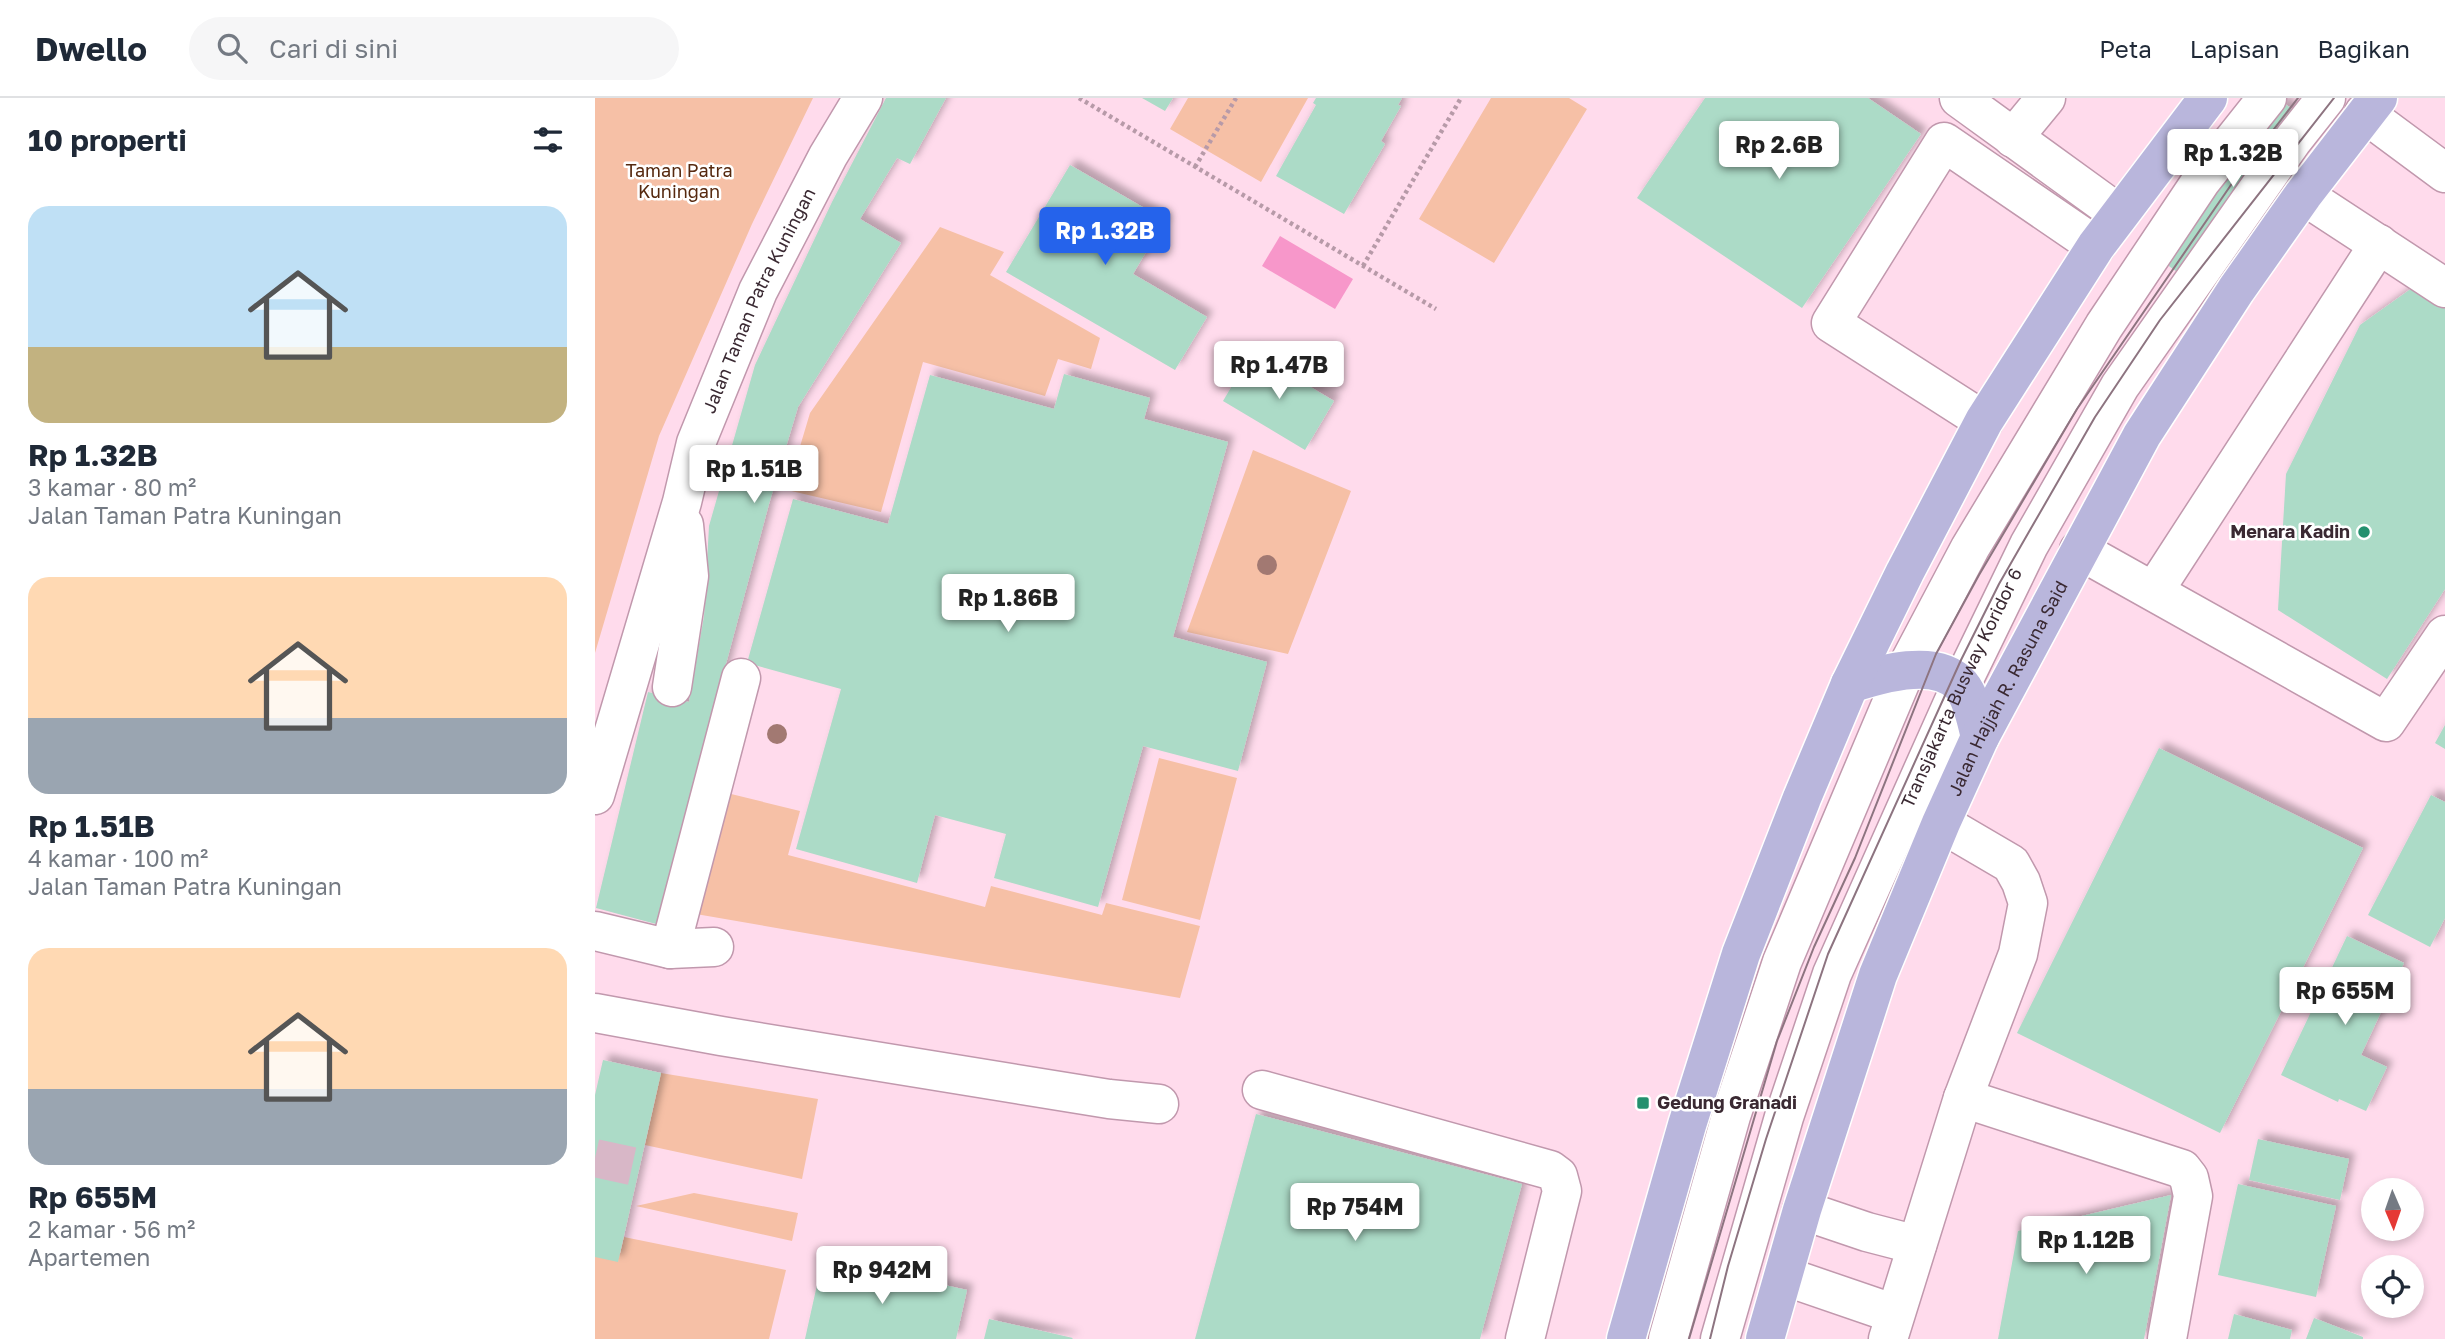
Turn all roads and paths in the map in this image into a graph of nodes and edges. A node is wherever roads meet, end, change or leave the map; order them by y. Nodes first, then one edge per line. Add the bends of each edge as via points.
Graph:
1 (863, 98) edge
2 (1079, 98) edge
3 (1236, 98) edge
4 (1461, 98) edge
5 (1959, 98) edge
6 (2046, 98) edge
7 (2208, 98) edge
8 (2267, 98) edge
9 (2326, 98) edge
10 (2371, 106) edge
11 (2013, 138) junction
12 (1195, 167) junction
13 (2445, 173) edge
14 (2303, 195) junction
15 (2119, 214) junction
16 (2379, 244) junction
17 (2096, 246) junction
18 (1363, 267) junction
19 (2445, 288) edge
20 (1436, 309) dead end
21 (1983, 421) junction
22 (683, 502) junction
23 (2079, 550) junction
24 (2154, 591) junction
25 (2445, 635) edge
26 (1906, 669) junction
27 (741, 678) dead end
28 (1850, 684) junction
29 (1961, 685) junction
30 (672, 687) dead end
31 (1980, 737) junction
32 (595, 795) edge
33 (1941, 823) junction
34 (595, 931) edge
35 (715, 947) dead end
36 (670, 949) junction
37 (595, 1013) edge
38 (1262, 1090) dead end
39 (1963, 1098) junction
40 (1159, 1104) dead end
41 (1802, 1210) junction
42 (1917, 1245) junction
43 (1784, 1276) junction
44 (1892, 1327) edge
45 (1525, 1339) edge
46 (1626, 1339) edge
47 (1668, 1339) edge
48 (1720, 1339) edge
49 (1765, 1339) edge
50 (2167, 1339) edge

1 - 22 street, Jalan Taman Patra Kuningan via 758,291 696,443
2 - 12 path
3 - 12 path
4 - 18 path
5 - 11 street
6 - 11 street
7 - 15 main road
8 - 26 street via 2201,181 2104,326 1970,548
9 - 29 street, Transjakarta Busway Koridor 6 via 2120,386 2029,545
10 - 13 street
10 - 14 main road, Jalan Hajjah R. Rasuna Said
11 - 15 street
12 - 18 path
14 - 16 street
14 - 23 main road, Jalan Hajjah R. Rasuna Said via 2142,435
15 - 17 main road
16 - 19 street
16 - 24 street
17 - 21 main road
17 - 21 street via 1944,142 1831,323
18 - 20 path
21 - 28 main road
22 - 30 street via 689,576
22 - 32 street, Jalan Taman Patra Kuningan
23 - 24 street
23 - 31 main road, Jalan Hajjah R. Rasuna Said
24 - 25 street via 2386,722
26 - 28 main road
26 - 29 main road via 1943,673
26 - 47 street via 1782,962 1731,1116
27 - 36 street
28 - 46 main road via 1741,954
29 - 31 main road
29 - 48 street, Transjakarta Busway Koridor 6 via 1832,974 1784,1118
31 - 33 main road, Jalan Hajjah R. Rasuna Said
33 - 39 street via 2011,864 2028,903 2018,954
33 - 41 main road, Jalan Hajjah R. Rasuna Said via 1878,975
34 - 36 street
35 - 36 street
37 - 40 street
38 - 45 street via 1558,1175 1562,1191
39 - 42 street
39 - 50 street via 2182,1168 2193,1196
41 - 42 street
41 - 43 main road, Jalan Hajjah R. Rasuna Said
42 - 44 street
43 - 44 street
43 - 49 main road, Jalan Hajjah R. Rasuna Said

